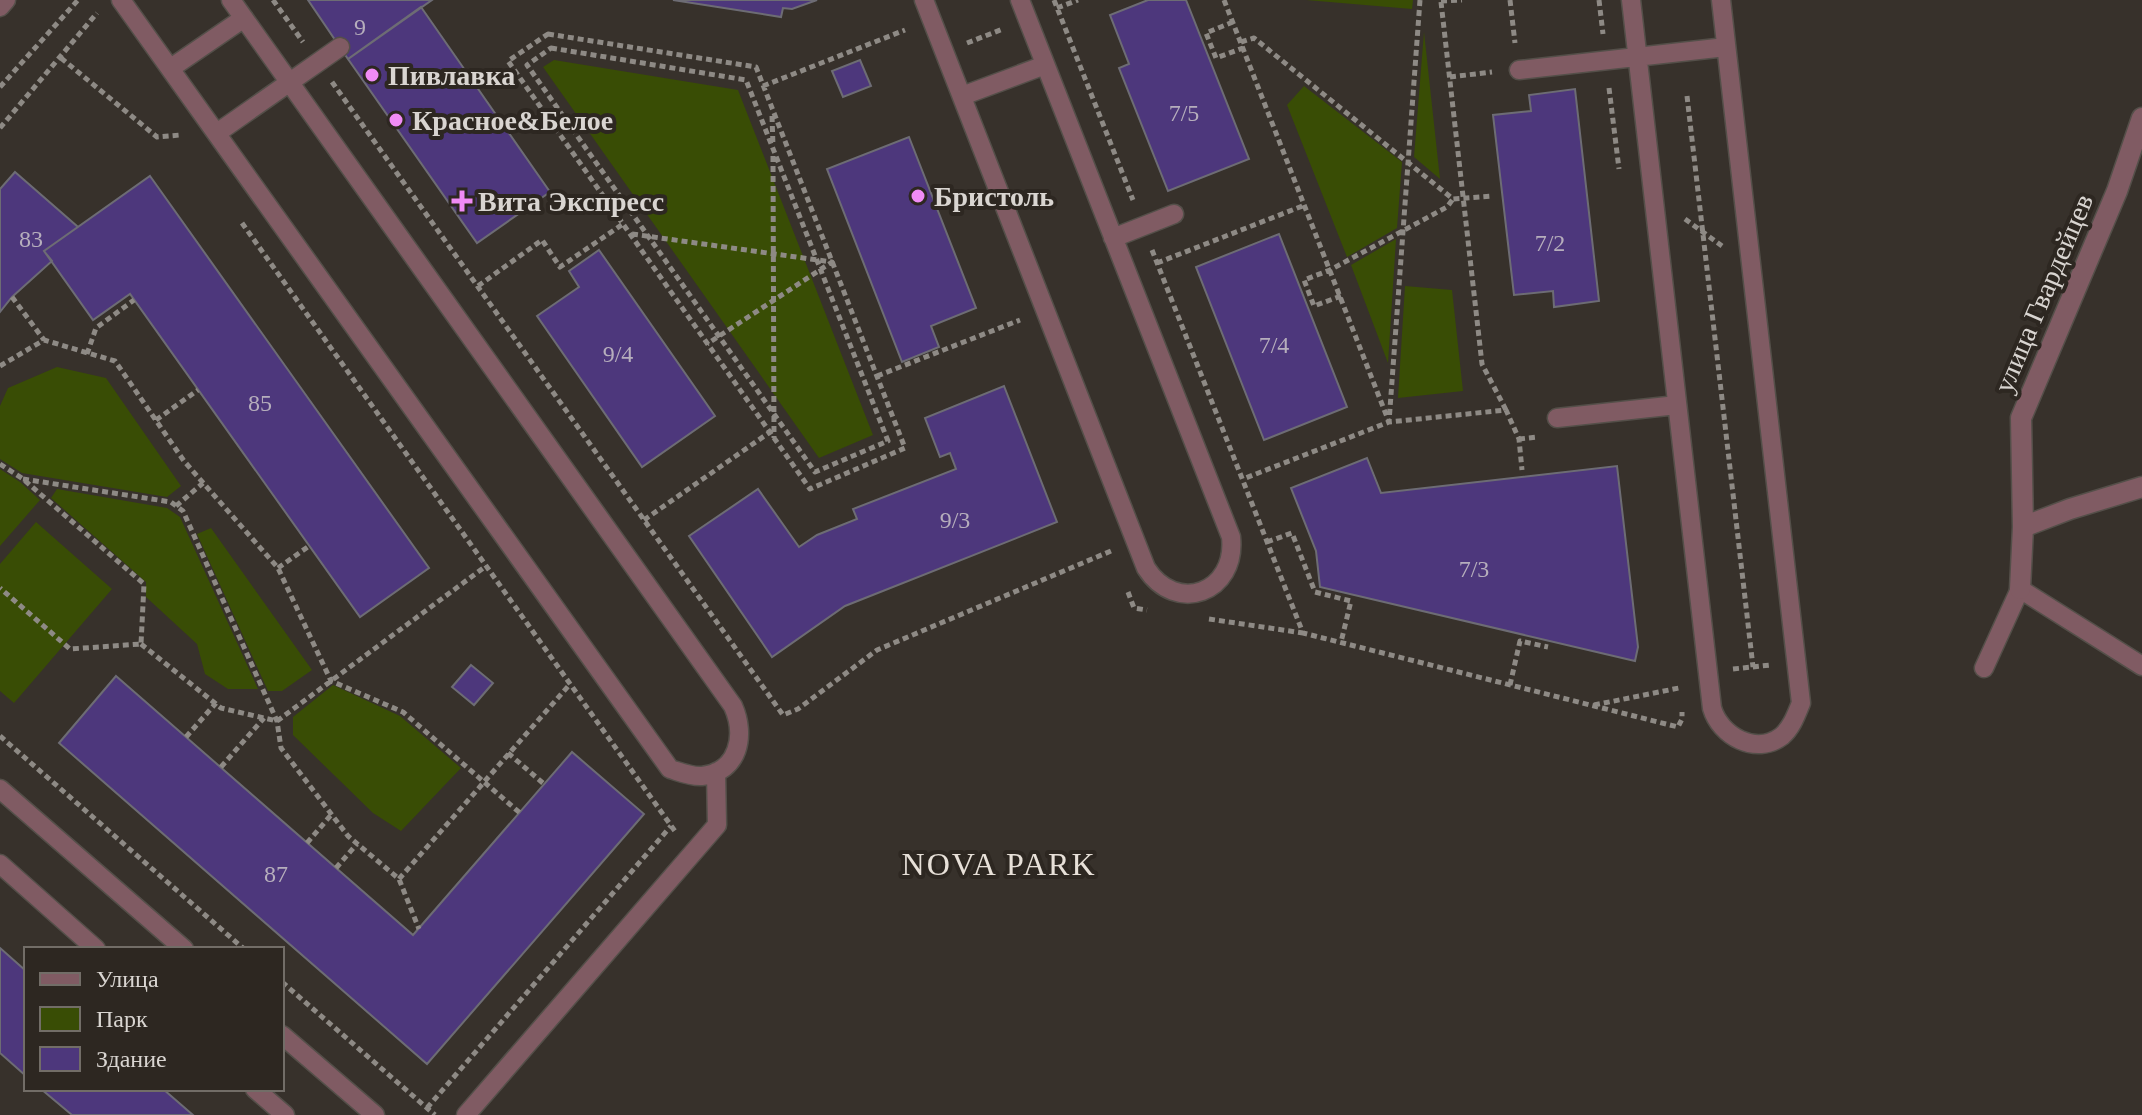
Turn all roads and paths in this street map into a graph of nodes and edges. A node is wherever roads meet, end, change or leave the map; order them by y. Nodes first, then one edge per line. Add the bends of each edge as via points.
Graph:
1 (6, 0) edge
2 (78, 0) edge
3 (121, 0) edge
4 (231, 0) edge
5 (273, 0) edge
6 (924, 0) edge
7 (1020, 0) edge
8 (1054, 0) edge
9 (1224, 0) edge
10 (1420, 0) edge
11 (1462, 0) edge
12 (1510, 0) edge
13 (1599, 0) edge
14 (1631, 0) edge
15 (1721, 0) edge
16 (1441, 1) edge
17 (0, 7) edge
18 (100, 8) dead end
19 (244, 18) junction
20 (1233, 22) junction
21 (905, 30) dead end
22 (1242, 45) junction
23 (340, 47) dead end
24 (1726, 47) junction
25 (1638, 57) junction
26 (61, 58) junction
27 (1606, 60) junction
28 (318, 62) junction
29 (1045, 65) junction
30 (171, 68) junction
31 (1519, 70) junction
32 (1450, 77) junction
33 (289, 82) junction
34 (763, 86) junction
35 (0, 87) edge
36 (962, 96) junction
37 (1687, 96) dead end
38 (772, 111) junction
39 (2142, 118) edge
40 (171, 123) dead end
41 (0, 128) edge
42 (217, 133) junction
43 (773, 149) junction
44 (1408, 162) junction
45 (1619, 170) dead end
46 (1493, 196) dead end
47 (1654, 197) junction
48 (1453, 199) junction
49 (1463, 199) junction
50 (1305, 205) junction
51 (234, 211) dead end
52 (1174, 214) dead end
53 (623, 224) junction
54 (1143, 226) junction
55 (1403, 230) junction
56 (1703, 232) junction
57 (630, 234) junction
58 (649, 237) junction
59 (1113, 238) junction
60 (773, 254) junction
61 (816, 260) junction
62 (832, 262) junction
63 (1157, 263) junction
64 (1751, 266) junction
65 (820, 269) junction
66 (1330, 270) junction
67 (477, 286) junction
68 (1341, 296) junction
69 (12, 297) dead end
70 (134, 300) dead end
71 (774, 300) junction
72 (1020, 319) dead end
73 (719, 336) junction
74 (44, 340) junction
75 (707, 344) junction
76 (87, 354) junction
77 (0, 366) edge
78 (877, 376) junction
79 (198, 390) dead end
80 (1677, 405) junction
81 (1506, 410) junction
82 (775, 415) junction
83 (1557, 418) dead end
84 (156, 420) junction
85 (1389, 422) junction
86 (770, 432) junction
87 (774, 439) junction
88 (0, 464) edge
89 (1522, 470) dead end
90 (23, 479) junction
91 (1243, 479) junction
92 (203, 483) junction
93 (2142, 487) edge
94 (176, 506) junction
95 (644, 520) junction
96 (2023, 527) junction
97 (1136, 538) junction
98 (1267, 542) junction
99 (309, 546) dead end
100 (486, 566) junction
101 (278, 568) junction
102 (0, 588) edge
103 (2020, 589) junction
104 (1341, 642) junction
105 (141, 644) junction
106 (1548, 647) dead end
107 (591, 657) junction
108 (2142, 666) edge
109 (1753, 667) dead end
110 (1984, 668) dead end
111 (1678, 676) dead end
112 (331, 681) junction
113 (570, 684) junction
114 (1510, 685) junction
115 (216, 703) junction
116 (1681, 703) dead end
117 (1592, 705) junction
118 (264, 718) junction
119 (277, 721) junction
120 (0, 736) edge
121 (186, 737) dead end
122 (508, 753) junction
123 (221, 767) dead end
124 (716, 772) junction
125 (483, 781) junction
126 (544, 784) dead end
127 (0, 789) edge
128 (520, 813) dead end
129 (331, 815) junction
130 (671, 826) junction
131 (307, 843) dead end
132 (357, 844) junction
133 (691, 854) junction
134 (0, 864) edge
135 (336, 868) dead end
136 (399, 879) junction
137 (419, 929) dead end
138 (94, 947) edge
139 (182, 947) edge
140 (242, 947) edge
141 (284, 984) edge
142 (284, 1037) edge
143 (257, 1091) edge
144 (427, 1108) junction
145 (285, 1115) edge
146 (375, 1115) edge
147 (435, 1115) edge
148 (466, 1115) edge

1 - 17 lane
2 - 35 path
3 - 30 lane
4 - 19 lane
5 - 28 path
6 - 36 lane
7 - 29 lane
8 - 54 path
9 - 20 path
10 - 44 path
11 - 16 path
12 - 31 path
13 - 27 path
14 - 25 lane
15 - 24 lane
16 - 32 path
18 - 26 path
19 - 30 lane
19 - 33 lane
20 - 22 path
20 - 22 path via 1206,33 1216,58
21 - 34 path
22 - 44 path via 1254,38
22 - 50 path
23 - 28 lane
24 - 25 lane
24 - 64 lane
25 - 27 lane
25 - 47 lane
26 - 40 path via 157,137 180,135
26 - 41 path
27 - 31 lane
27 - 45 path
28 - 33 lane
28 - 67 path
29 - 36 lane
29 - 59 lane
30 - 42 lane
31 - 32 path
32 - 49 path
33 - 42 lane
33 - 124 lane via 733,706 741,736 737,751
34 - 38 path
34 - 53 path via 756,67 548,34 508,61
36 - 97 lane
37 - 56 path
38 - 43 path
38 - 62 path
39 - 96 street, улица Гвардейцев via 2117,191 2021,418
42 - 107 lane
43 - 58 path via 746,80 551,48 527,65
43 - 60 path
43 - 61 path
44 - 48 path
44 - 55 path
46 - 49 path
47 - 56 path
47 - 80 lane
48 - 49 path
48 - 55 path
49 - 81 path via 1482,364
50 - 63 path
50 - 66 path
51 - 100 path
52 - 54 lane
53 - 57 path
53 - 67 path via 560,267 542,240
54 - 59 lane
54 - 63 path
55 - 66 path
55 - 85 path
56 - 64 path
56 - 109 path
57 - 58 path
57 - 75 path
58 - 60 path
58 - 73 path
59 - 97 lane via 1231,537 1232,552 1225,575 1216,584 1183,593 1152,577
60 - 61 path
60 - 71 path
61 - 62 path
61 - 65 path
62 - 65 path
62 - 78 path
63 - 91 path
64 - 80 lane via 1801,703 1784,734 1763,744 1734,738 1713,713
65 - 71 path
65 - 82 path via 888,441 815,472
66 - 68 path
66 - 68 path via 1304,280 1314,306
67 - 95 path
68 - 85 path
69 - 74 path
70 - 76 path via 96,328
71 - 73 path
71 - 82 path
72 - 78 path
73 - 75 path
73 - 82 path
74 - 76 path
74 - 77 path
75 - 86 path
76 - 84 path via 115,361
78 - 87 path via 905,448 810,489
79 - 84 path
80 - 83 lane
81 - 85 path
81 - 89 path via 1519,439
82 - 87 path
84 - 92 path
85 - 91 path
86 - 87 path
86 - 95 path
88 - 90 path
90 - 94 path
90 - 105 path via 144,584
91 - 98 path
92 - 94 path
92 - 101 path
93 - 96 street
94 - 119 path via 183,511
95 - 97 path via 783,715 877,650
96 - 103 street, улица Гвардейцев
98 - 104 path via 1303,633
98 - 104 path via 1292,533 1315,592 1351,601
99 - 101 path
100 - 112 path
100 - 113 path
101 - 112 path
102 - 105 path via 70,649
103 - 108 lane
103 - 110 lane
104 - 114 path
105 - 115 path
106 - 114 path via 1520,641
107 - 113 path
107 - 124 lane via 670,769 701,776
111 - 117 path via 1679,688
112 - 119 path
112 - 125 path via 403,712
113 - 122 path
113 - 130 path
114 - 117 path
115 - 118 path
115 - 121 path
116 - 117 path via 1678,727
118 - 119 path
118 - 123 path
119 - 129 path via 281,748
120 - 140 path
122 - 125 path
122 - 126 path
124 - 133 lane via 717,825
125 - 128 path
125 - 136 path
127 - 139 lane
129 - 131 path
129 - 132 path
130 - 133 path
130 - 144 path
132 - 135 path
132 - 136 path
133 - 148 lane
134 - 138 lane
136 - 137 path
141 - 144 path
142 - 146 lane
143 - 145 lane
144 - 147 path

